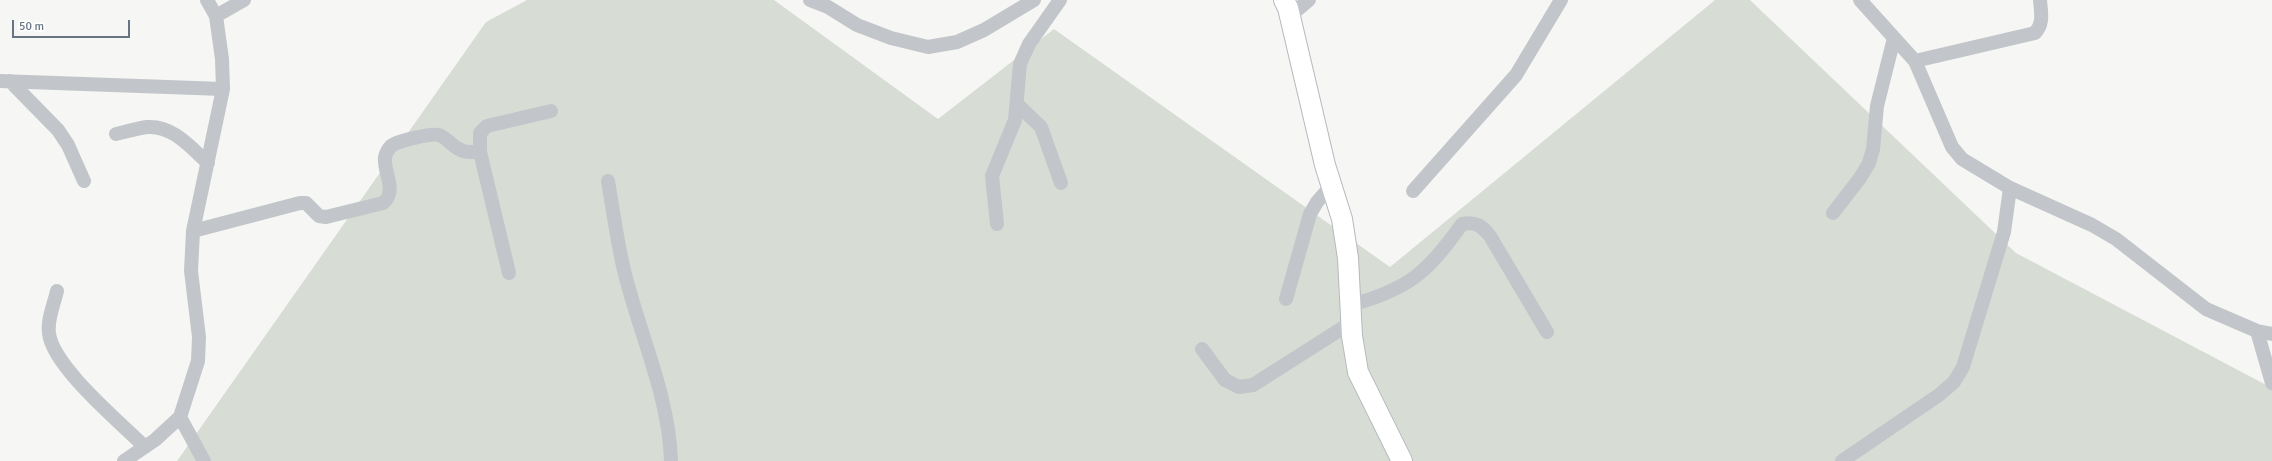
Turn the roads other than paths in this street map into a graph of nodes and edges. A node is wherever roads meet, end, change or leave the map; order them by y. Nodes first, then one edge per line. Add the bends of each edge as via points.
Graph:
1 (207, 0) edge
2 (244, 0) edge
3 (810, 0) edge
4 (1034, 0) edge
5 (1060, 0) edge
6 (1309, 0) edge
7 (1560, 0) edge
8 (1860, 0) edge
9 (2040, 0) edge
10 (1287, 8) edge
11 (216, 16) junction
12 (1894, 38) junction
13 (1915, 61) junction
14 (5, 81) edge
15 (222, 89) junction
16 (1017, 104) junction
17 (551, 111) dead end
18 (116, 134) dead end
19 (480, 152) junction
20 (208, 163) junction
21 (608, 180) dead end
22 (84, 181) dead end
23 (1061, 183) dead end
24 (1331, 186) junction
25 (2010, 188) junction
26 (1413, 191) dead end
27 (1832, 213) dead end
28 (997, 224) dead end
29 (193, 231) junction
30 (509, 273) dead end
31 (57, 291) dead end
32 (1286, 299) dead end
33 (1352, 313) junction
34 (2257, 331) junction
35 (1547, 332) dead end
36 (2272, 334) edge
37 (1202, 349) dead end
38 (2272, 383) edge
39 (180, 417) junction
40 (145, 447) junction
41 (124, 461) edge
42 (204, 461) edge
43 (671, 461) edge
44 (1402, 461) edge
45 (1842, 461) edge

1 - 11 street
2 - 11 street
3 - 4 street via 828,7 857,25 890,38 928,48 957,42 984,30
5 - 16 street via 1029,44 1020,64
6 - 10 street
7 - 26 street via 1516,74
8 - 12 street
9 - 13 street via 2042,19 2035,33
10 - 24 street
11 - 15 street via 222,59
12 - 13 street
12 - 27 street via 1877,106 1869,164
13 - 25 street via 1952,147 1962,159
14 - 15 street
14 - 22 street via 58,130 68,145
15 - 20 street
16 - 23 street via 1041,127
16 - 28 street via 1010,133 992,176
17 - 19 street via 486,126 480,133
18 - 20 street via 148,127 162,128 180,138
19 - 29 street via 461,150 446,138 428,135 392,145 387,150 385,157 390,192 388,199 383,203 326,217 319,216 306,203 300,203
19 - 30 street
20 - 29 street
21 - 43 street via 624,270 664,411
24 - 32 street via 1310,214
24 - 33 street via 1342,219
25 - 34 street via 2110,235 2206,308
25 - 45 street via 2004,232 1962,367 1954,382
29 - 39 street via 191,271 198,362
31 - 40 street via 49,334 59,357 76,380
33 - 35 street via 1422,273 1440,255 1462,224 1472,222 1481,225 1490,236
33 - 37 street via 1253,385 1239,387 1225,380
33 - 44 street via 1352,336 1358,372
34 - 36 street
34 - 38 street
39 - 40 street
39 - 42 street
40 - 41 street

